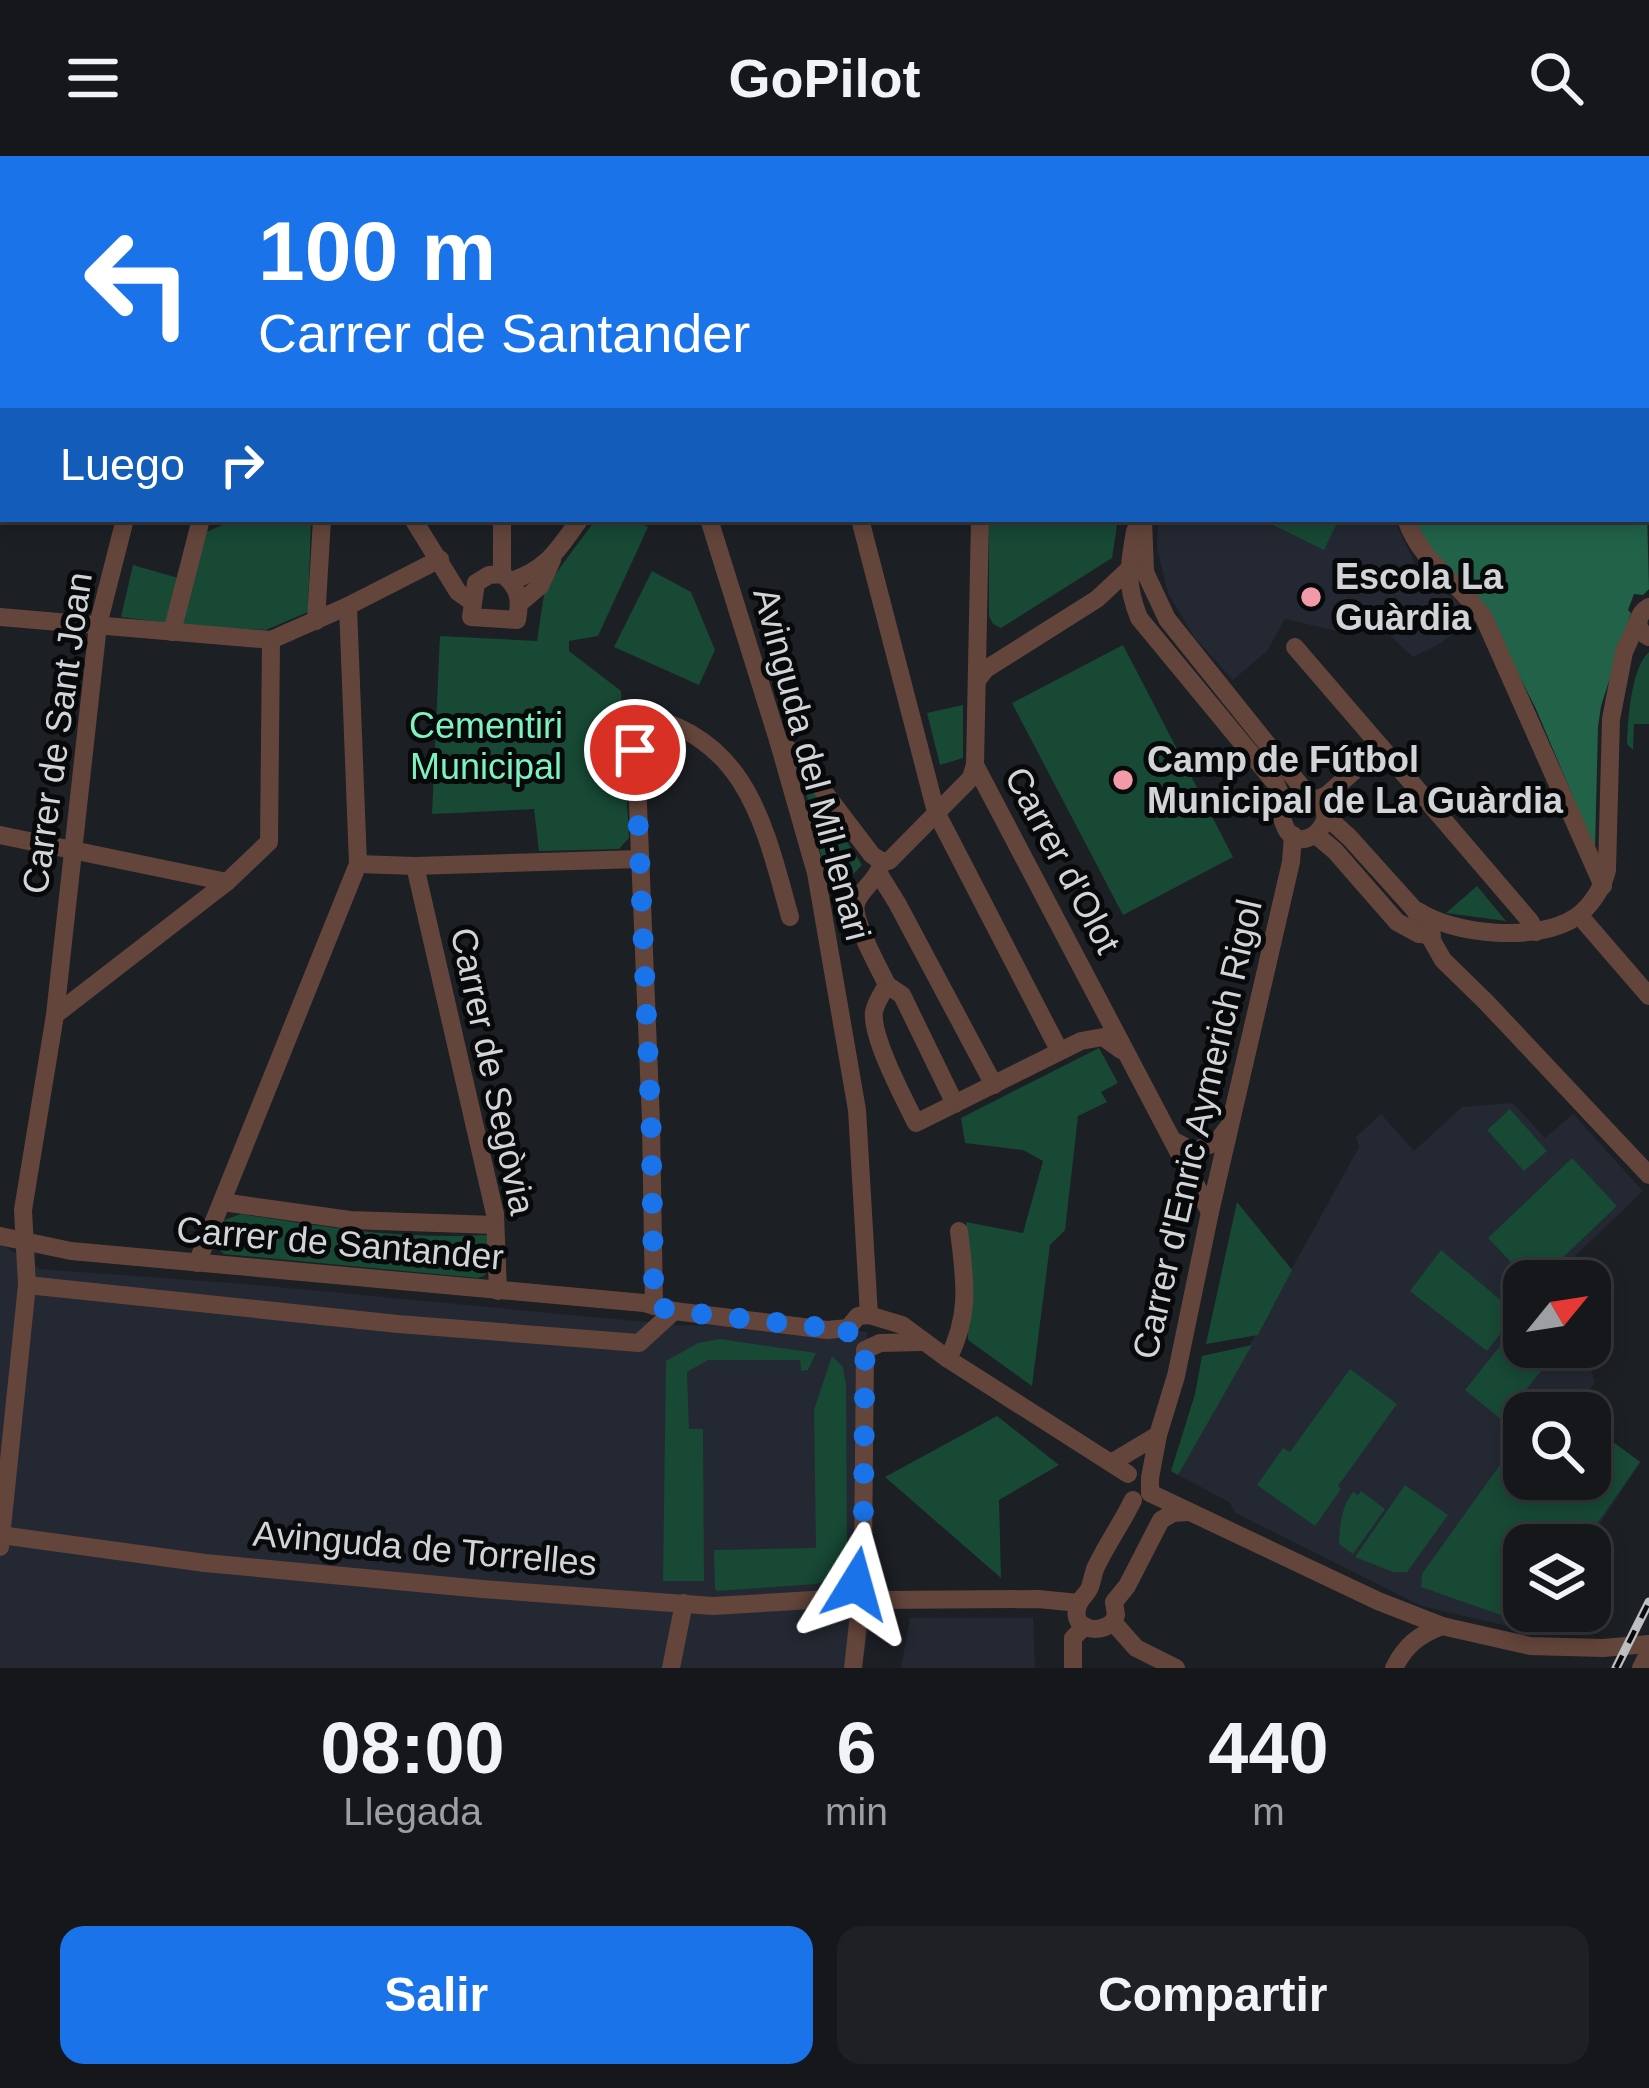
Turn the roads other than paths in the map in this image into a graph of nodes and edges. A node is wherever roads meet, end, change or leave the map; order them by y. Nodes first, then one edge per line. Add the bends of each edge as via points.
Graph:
1 (124, 522) edge
2 (200, 522) edge
3 (322, 522) edge
4 (415, 522) edge
5 (502, 522) edge
6 (578, 522) edge
7 (710, 522) edge
8 (861, 522) edge
9 (980, 522) edge
10 (1141, 522) edge
11 (1408, 522) edge
12 (555, 552) junction
13 (440, 559) junction
14 (498, 577) junction
15 (1134, 578) junction
16 (1097, 598) junction
17 (472, 602) junction
18 (520, 603) junction
19 (348, 606) junction
20 (0, 617) edge
21 (1139, 618) junction
22 (316, 621) junction
23 (98, 625) junction
24 (1646, 626) edge
25 (172, 632) junction
26 (271, 640) junction
27 (1295, 647) dead end
28 (978, 679) junction
29 (778, 740) junction
30 (1381, 747) junction
31 (975, 765) junction
32 (1317, 803) junction
33 (1284, 806) junction
34 (936, 812) junction
35 (0, 835) edge
36 (1293, 835) junction
37 (1316, 835) junction
38 (72, 850) junction
39 (640, 859) junction
40 (358, 864) junction
41 (415, 866) junction
42 (880, 867) junction
43 (227, 882) junction
44 (1603, 887) junction
45 (1414, 909) junction
46 (1579, 916) junction
47 (790, 917) dead end
48 (1460, 928) junction
49 (1536, 932) junction
50 (1423, 934) junction
51 (1443, 960) junction
52 (887, 985) junction
53 (1094, 990) junction
54 (1649, 996) edge
55 (55, 1016) junction
56 (1082, 1041) junction
57 (1058, 1051) junction
58 (1129, 1057) junction
59 (994, 1085) junction
60 (955, 1104) junction
61 (1232, 1122) junction
62 (1174, 1141) junction
63 (1183, 1164) junction
64 (1649, 1175) edge
65 (1217, 1184) junction
66 (222, 1202) junction
67 (1210, 1212) junction
68 (495, 1225) junction
69 (959, 1232) dead end
70 (0, 1236) edge
71 (26, 1243) junction
72 (197, 1263) junction
73 (27, 1285) junction
74 (498, 1291) junction
75 (664, 1309) junction
76 (872, 1316) junction
77 (848, 1328) junction
78 (921, 1342) junction
79 (872, 1346) junction
80 (948, 1359) junction
81 (1158, 1435) junction
82 (1111, 1463) junction
83 (1138, 1484) junction
84 (1188, 1512) junction
85 (0, 1535) edge
86 (0, 1546) edge
87 (861, 1583) junction
88 (1084, 1598) junction
89 (877, 1600) junction
90 (684, 1603) junction
91 (853, 1606) junction
92 (1395, 1609) junction
93 (1114, 1612) junction
94 (1084, 1626) junction
95 (1442, 1627) junction
96 (1404, 1648) junction
97 (1649, 1648) edge
98 (1171, 1667) edge
99 (671, 1668) edge
100 (854, 1668) edge
101 (1073, 1668) edge
102 (1394, 1668) edge
103 (1641, 1668) edge

1 - 23 street, Carrer de Sant Joan
2 - 25 street
3 - 22 street
4 - 13 street
5 - 14 street
6 - 12 street
7 - 29 street, Avinguda del Mil·lenari
8 - 34 street
9 - 28 street, Carrer d'Olot
10 - 15 street
11 - 44 street via 1424,555 1484,618
12 - 14 street via 531,575
12 - 18 street via 540,586
13 - 14 street via 462,573
13 - 17 street
13 - 19 street
14 - 17 street via 474,588
14 - 18 street
15 - 16 street
15 - 21 street
15 - 32 street
16 - 21 street
16 - 28 street
17 - 18 street via 471,617 518,620
19 - 22 street
19 - 40 street
20 - 23 street
21 - 33 street via 1264,768
22 - 26 street
23 - 25 street
23 - 38 street, Carrer de Sant Joan
24 - 44 street via 1630,634 1611,719
25 - 26 street
26 - 43 street via 269,842
27 - 30 street
28 - 31 street, Carrer d'Olot
29 - 42 street
29 - 76 street, Avinguda del Mil·lenari via 816,873 850,1065
30 - 32 street
30 - 49 street
31 - 34 street
31 - 53 street, Carrer d'Olot
32 - 33 street via 1294,797
32 - 37 street via 1326,823
32 - 45 street
33 - 36 street
34 - 42 street
34 - 57 street
35 - 38 street
36 - 37 street
36 - 61 street, Carrer d'Enric Aymerich Rigol
37 - 50 street via 1397,922
38 - 43 street
38 - 55 street, Carrer de Sant Joan
39 - 41 street
39 - 47 street via 634,711 699,739 742,780
39 - 75 street
40 - 41 street
40 - 66 street
41 - 68 street, Carrer de Segòvia
42 - 52 street via 854,913
42 - 59 street
43 - 55 street
44 - 46 street
45 - 48 street
45 - 50 street
46 - 49 street
46 - 54 street
48 - 49 street
48 - 50 street
48 - 51 street
50 - 51 street
51 - 64 street
52 - 60 street via 902,995
52 - 60 street via 873,1019 916,1123
53 - 56 street via 1100,1021
53 - 58 street, Carrer d'Olot
55 - 71 street, Carrer de Sant Joan via 23,1210
56 - 57 street
56 - 58 street via 1103,1037
57 - 59 street
58 - 62 street, Carrer d'Olot
59 - 60 street
61 - 62 street via 1217,1142 1193,1151
61 - 65 street, Carrer d'Enric Aymerich Rigol
62 - 63 street, Carrer d'Olot
62 - 65 street, Carrer d'Olot
63 - 65 street
63 - 67 street, Carrer d'Olot
65 - 67 street, Carrer d'Enric Aymerich Rigol
66 - 68 street, Carrer de Santander via 350,1220
66 - 72 street
67 - 81 street, Carrer d'Enric Aymerich Rigol
68 - 74 street, Carrer de Segòvia
69 - 80 street via 964,1320
70 - 71 street, Carrer de Santander
71 - 72 street, Carrer de Santander
71 - 73 street, Carrer de Sant Joan
72 - 74 street, Carrer de Santander
73 - 75 street, Carrer de Santander via 639,1342
73 - 85 street
74 - 75 street, Carrer de Santander
75 - 77 street, Carrer de Santander
76 - 77 street via 858,1316
76 - 78 street via 902,1325
76 - 79 street via 882,1326
77 - 79 street via 853,1345
78 - 79 street
78 - 80 street
79 - 87 street
80 - 82 street
81 - 82 street
81 - 83 street, Carrer d'Enric Aymerich Rigol
82 - 83 street
83 - 84 street
83 - 88 street, Carrer d'Enric Aymerich Rigol
84 - 92 street
84 - 93 street via 1161,1520
85 - 86 street
85 - 90 street, Avinguda de Torrelles via 415,1584
87 - 89 street
87 - 91 street via 851,1587
88 - 89 street
88 - 93 street via 1103,1592
88 - 94 street
89 - 91 street via 870,1612
90 - 91 street, Avinguda de Torrelles
90 - 99 street
91 - 100 street
92 - 95 street
92 - 96 street
93 - 94 street via 1103,1630
93 - 98 street via 1136,1648
94 - 101 street via 1073,1638
95 - 96 street
95 - 97 street via 1530,1646
96 - 102 street
97 - 103 street

